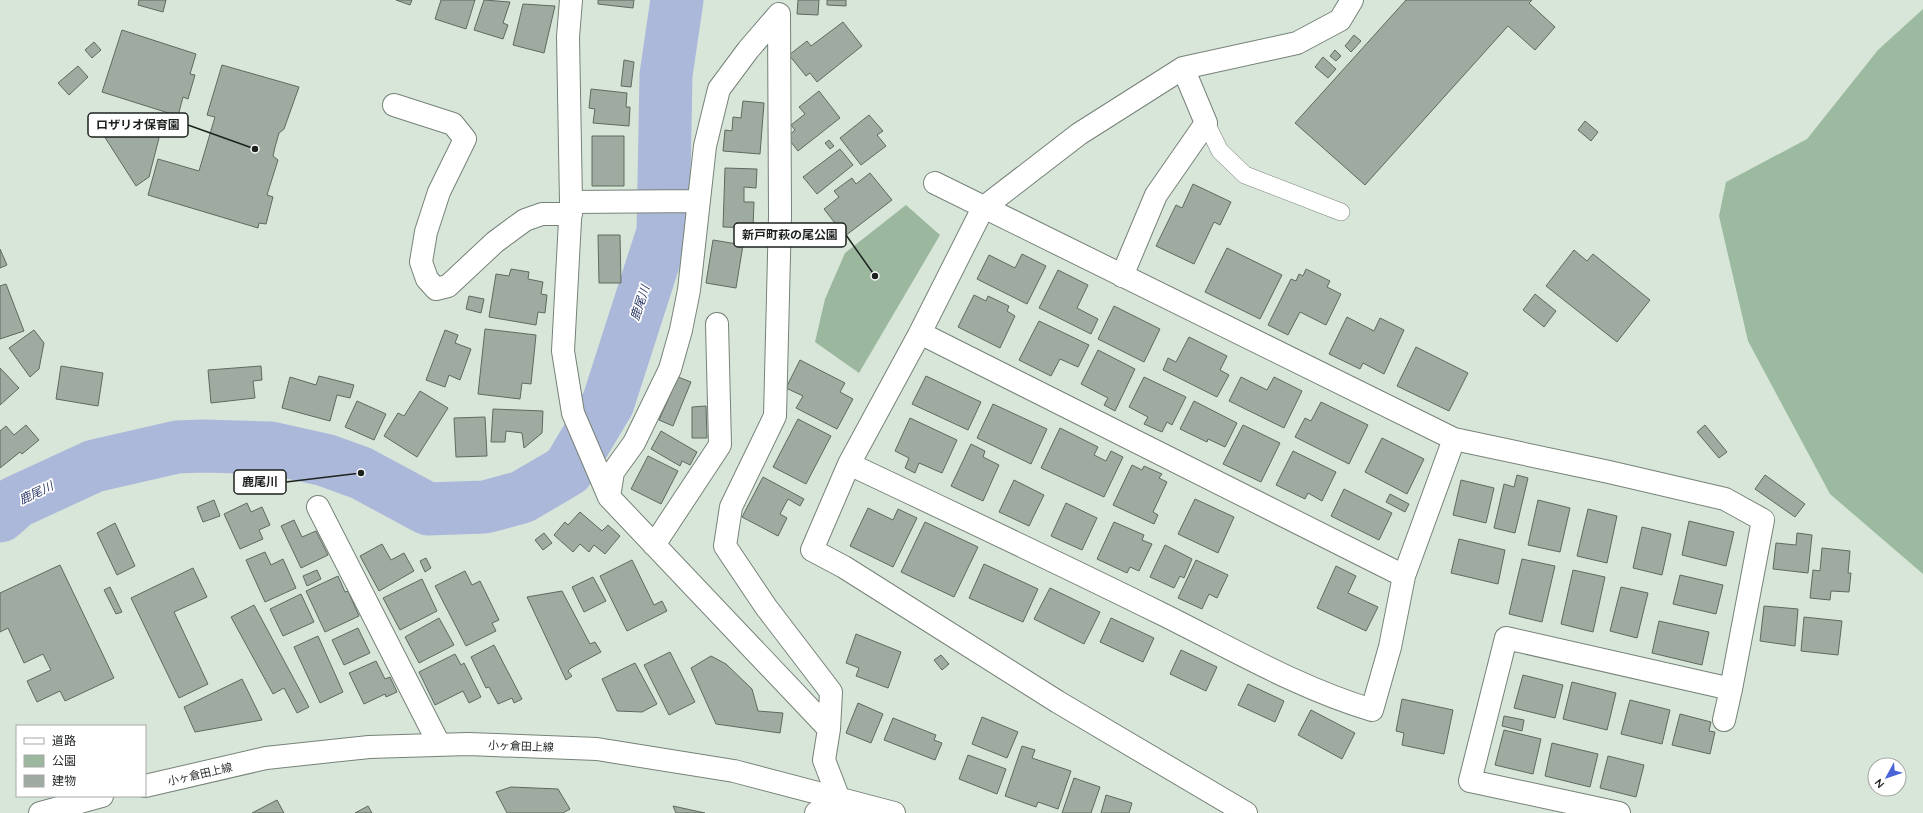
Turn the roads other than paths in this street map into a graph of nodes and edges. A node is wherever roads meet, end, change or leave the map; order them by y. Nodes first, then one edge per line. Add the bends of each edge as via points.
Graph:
1 (571, 0) edge
2 (1352, 0) edge
3 (1183, 68) junction
4 (394, 105) dead end
5 (1206, 123) junction
6 (935, 183) dead end
7 (699, 200) junction
8 (571, 208) junction
9 (983, 208) junction
10 (1341, 212) dead end
11 (1122, 276) junction
12 (717, 324) dead end
13 (920, 333) junction
14 (1454, 439) junction
15 (849, 464) junction
16 (609, 497) junction
17 (318, 507) dead end
18 (654, 545) junction
19 (1404, 576) junction
20 (1731, 689) junction
21 (1724, 720) dead end
22 (830, 729) junction
23 (439, 744) junction
24 (146, 786) edge
25 (98, 797) edge
26 (841, 806) edge
27 (40, 813) edge
28 (816, 813) edge
29 (894, 813) edge
30 (1246, 813) edge
31 (1619, 813) edge

1 - 8 street via 568,36
2 - 3 street via 1340,20 1297,43
3 - 5 street
3 - 9 street via 1079,134
4 - 8 street via 453,124 465,139 439,192 426,232 421,262 427,279 436,289 448,286 495,242 525,220
5 - 10 lane via 1220,151 1245,176
5 - 11 street via 1156,195
6 - 9 street
7 - 8 street via 628,202
7 - 16 street via 682,330 670,369 634,443 613,472
7 - 22 street via 705,146 718,89 780,14 780,216 775,416 731,507 725,546 766,607 831,692
8 - 16 street via 563,351 573,412
9 - 11 street
9 - 13 street
11 - 14 street
12 - 18 street via 720,445
13 - 15 street
13 - 19 street
14 - 19 street
14 - 20 street via 1725,498 1763,520
15 - 19 street via 1060,564 1280,673 1351,704 1372,710 1390,647
15 - 30 street via 812,550 844,567 1058,702
16 - 18 street
17 - 23 street
18 - 22 street
20 - 21 street
20 - 31 street via 1506,638 1470,781
22 - 26 street via 824,760
23 - 24 street, 小ヶ倉田上線 via 369,747 266,758
23 - 26 street, 小ヶ倉田上線 via 597,749 734,771
25 - 27 street
26 - 28 street
26 - 29 street, 小ヶ倉田上線

